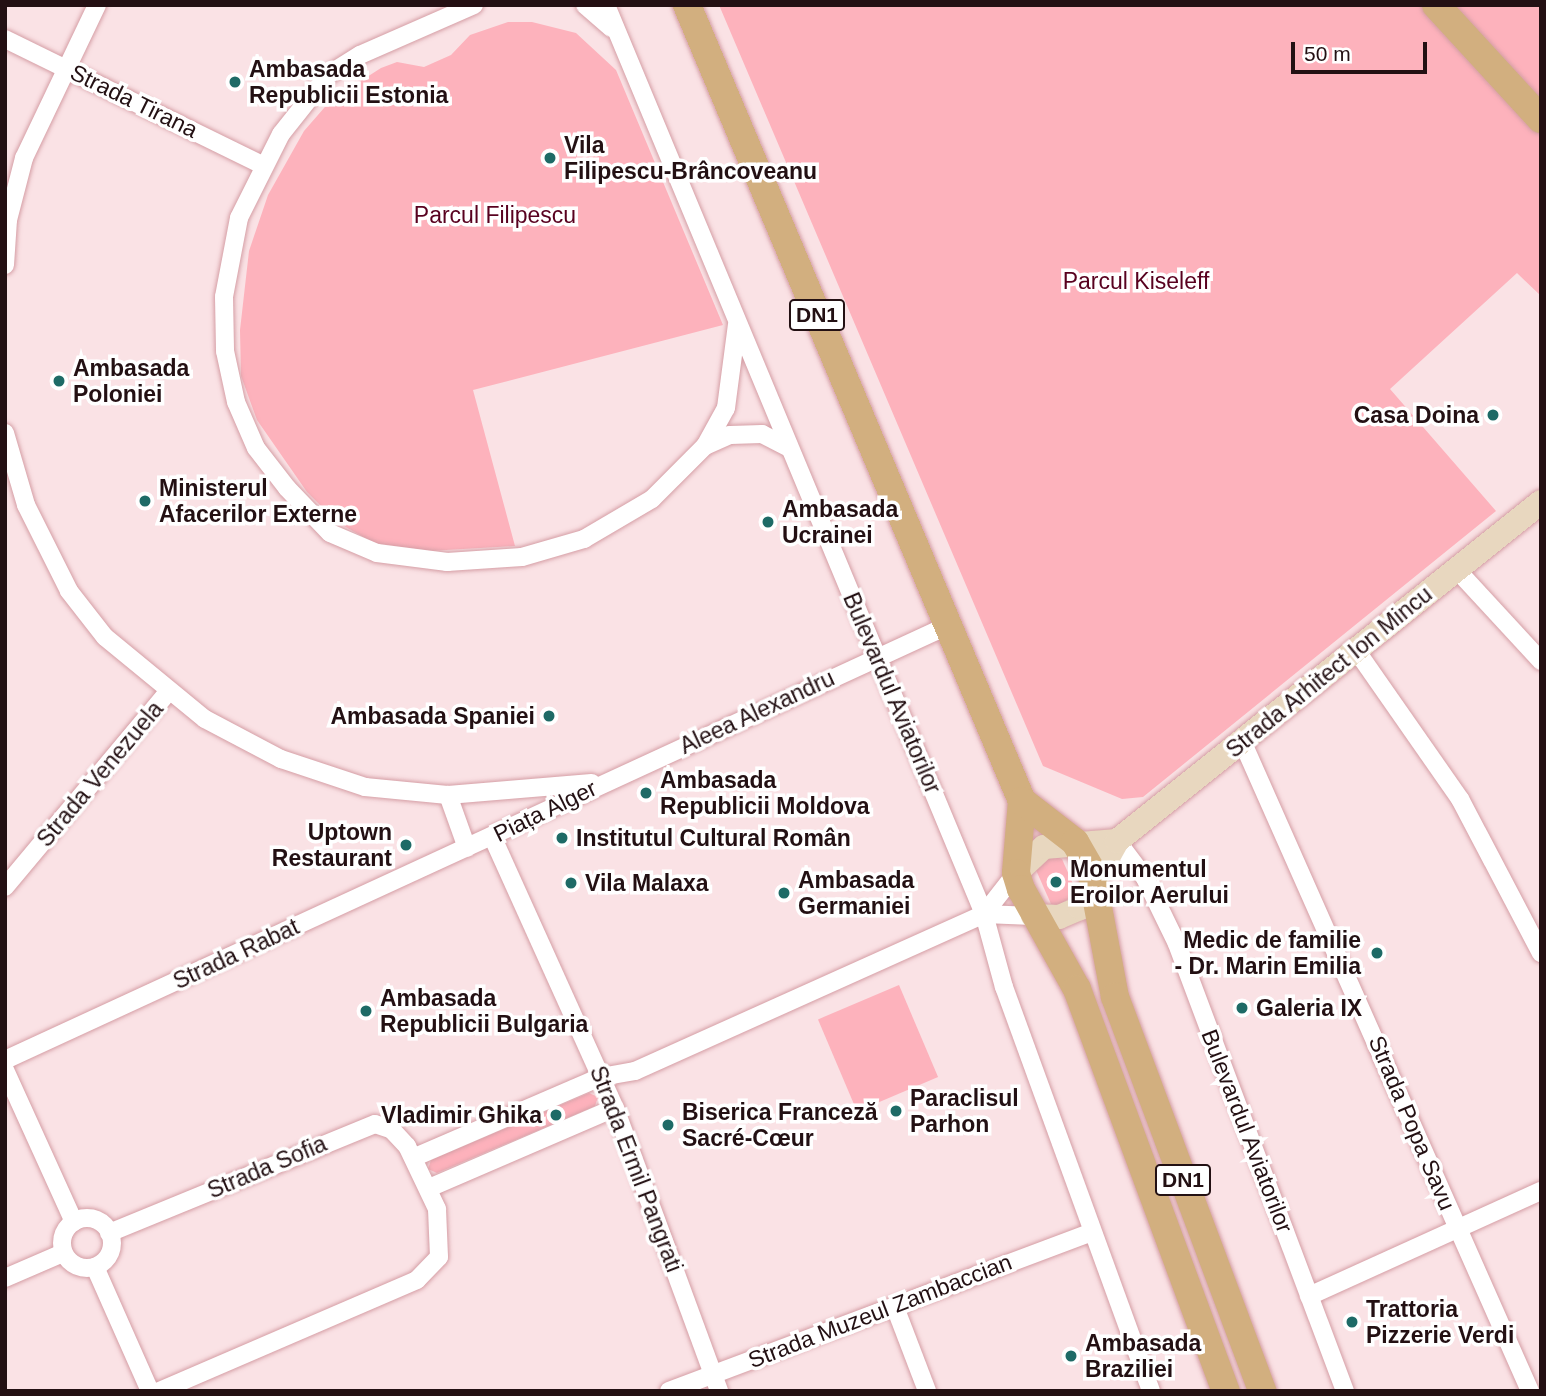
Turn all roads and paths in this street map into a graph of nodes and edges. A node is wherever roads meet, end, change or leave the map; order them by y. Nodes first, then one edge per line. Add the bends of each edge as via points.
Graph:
1 (97, 5) edge
2 (474, 5) edge
3 (585, 5) edge
4 (606, 5) edge
5 (687, 5) edge
6 (1436, 5) edge
7 (618, 35) junction
8 (5, 39) edge
9 (65, 67) junction
10 (1541, 119) edge
11 (262, 164) junction
12 (7, 226) edge
13 (5, 265) edge
14 (738, 323) junction
15 (5, 435) edge
16 (705, 446) junction
17 (789, 448) junction
18 (1541, 502) edge
19 (1457, 569) junction
20 (947, 626) junction
21 (1356, 650) junction
22 (877, 658) junction
23 (1541, 661) edge
24 (168, 692) junction
25 (1242, 741) junction
26 (606, 781) junction
27 (448, 795) junction
28 (1022, 802) junction
29 (492, 836) junction
30 (1117, 841) junction
31 (1075, 842) junction
32 (467, 848) junction
33 (1016, 873) junction
34 (1097, 884) junction
35 (5, 887) edge
36 (984, 914) junction
37 (1033, 916) junction
38 (1541, 953) edge
39 (5, 1060) edge
40 (5, 1070) edge
41 (635, 1071) junction
42 (601, 1077) junction
43 (615, 1108) junction
44 (415, 1157) junction
45 (429, 1188) junction
46 (1541, 1191) edge
47 (74, 1222) junction
48 (1457, 1228) junction
49 (1091, 1232) junction
50 (109, 1233) junction
51 (63, 1253) junction
52 (95, 1267) junction
53 (5, 1278) edge
54 (1310, 1296) junction
55 (895, 1307) junction
56 (716, 1382) edge
57 (150, 1391) edge
58 (159, 1391) edge
59 (669, 1391) edge
60 (927, 1391) edge
61 (1151, 1391) edge
62 (1226, 1391) edge
63 (1262, 1391) edge
64 (1345, 1391) edge
65 (1530, 1391) edge

1 - 9 street
2 - 11 street via 360,55 328,75 300,106
3 - 7 street
4 - 7 street, Bulevardul Aviatorilor
5 - 20 main road, DN1
6 - 10 main road
7 - 14 street, Bulevardul Aviatorilor
8 - 9 street, Strada Tirana
9 - 11 street, Strada Tirana
9 - 12 street via 24,158
11 - 16 street via 239,218 229,259 225,351 236,402 256,447 330,533 377,553 447,562 522,557 604,529 652,499
12 - 13 street
14 - 16 street via 726,408
14 - 17 street, Bulevardul Aviatorilor
15 - 24 street via 26,505 69,591 105,637
16 - 17 street via 730,435 754,434
17 - 22 street, Bulevardul Aviatorilor
18 - 19 main road, Strada Arhitect Ion Mincu
19 - 21 main road, Strada Arhitect Ion Mincu
19 - 23 street
20 - 22 street, Aleea Alexandru
20 - 28 main road, DN1
21 - 25 main road, Strada Arhitect Ion Mincu
21 - 38 street via 1460,799
22 - 26 street, Aleea Alexandru
22 - 36 street, Bulevardul Aviatorilor
24 - 27 street via 240,739 326,777 366,787
24 - 35 street, Strada Venezuela
25 - 30 main road, Strada Arhitect Ion Mincu
25 - 48 street, Strada Popa Savu
26 - 27 street, Piața Alger
26 - 29 street, Piața Alger
27 - 32 street, Piața Alger
28 - 31 main road
28 - 33 main road, DN1
29 - 32 street, Piața Alger
29 - 42 street, Strada Ermil Pangrati
30 - 31 main road
30 - 34 main road, Strada Arhitect Ion Mincu
30 - 54 street, Bulevardul Aviatorilor via 1144,878 1177,944
31 - 33 main road via 1034,853
31 - 34 main road
32 - 39 street, Strada Rabat
33 - 36 street
33 - 37 main road, DN1
34 - 37 main road, Strada Arhitect Ion Mincu via 1071,914
34 - 63 main road, DN1 via 1108,969
36 - 37 street
36 - 41 street
36 - 49 street, Bulevardul Aviatorilor via 1004,987
37 - 62 main road, DN1 via 1074,983
40 - 47 street
41 - 42 street
41 - 43 street via 621,1087
42 - 43 street, Strada Ermil Pangrati
42 - 44 street
43 - 45 street
43 - 56 street, Strada Ermil Pangrati
44 - 45 street, Strada Sofia
44 - 50 street, Strada Sofia via 392,1130 365,1125
45 - 58 street, Strada Sofia via 441,1242 431,1270
46 - 48 street
47 - 50 street via 94,1220
47 - 51 street via 62,1239
48 - 54 street
48 - 65 street, Strada Popa Savu
49 - 55 street, Strada Muzeul Zambaccian
49 - 61 street, Bulevardul Aviatorilor
50 - 52 street via 108,1256
51 - 52 street via 73,1264
51 - 53 street
52 - 57 street
54 - 64 street, Bulevardul Aviatorilor
55 - 56 street, Strada Muzeul Zambaccian
55 - 60 street
56 - 59 street, Strada Muzeul Zambaccian

